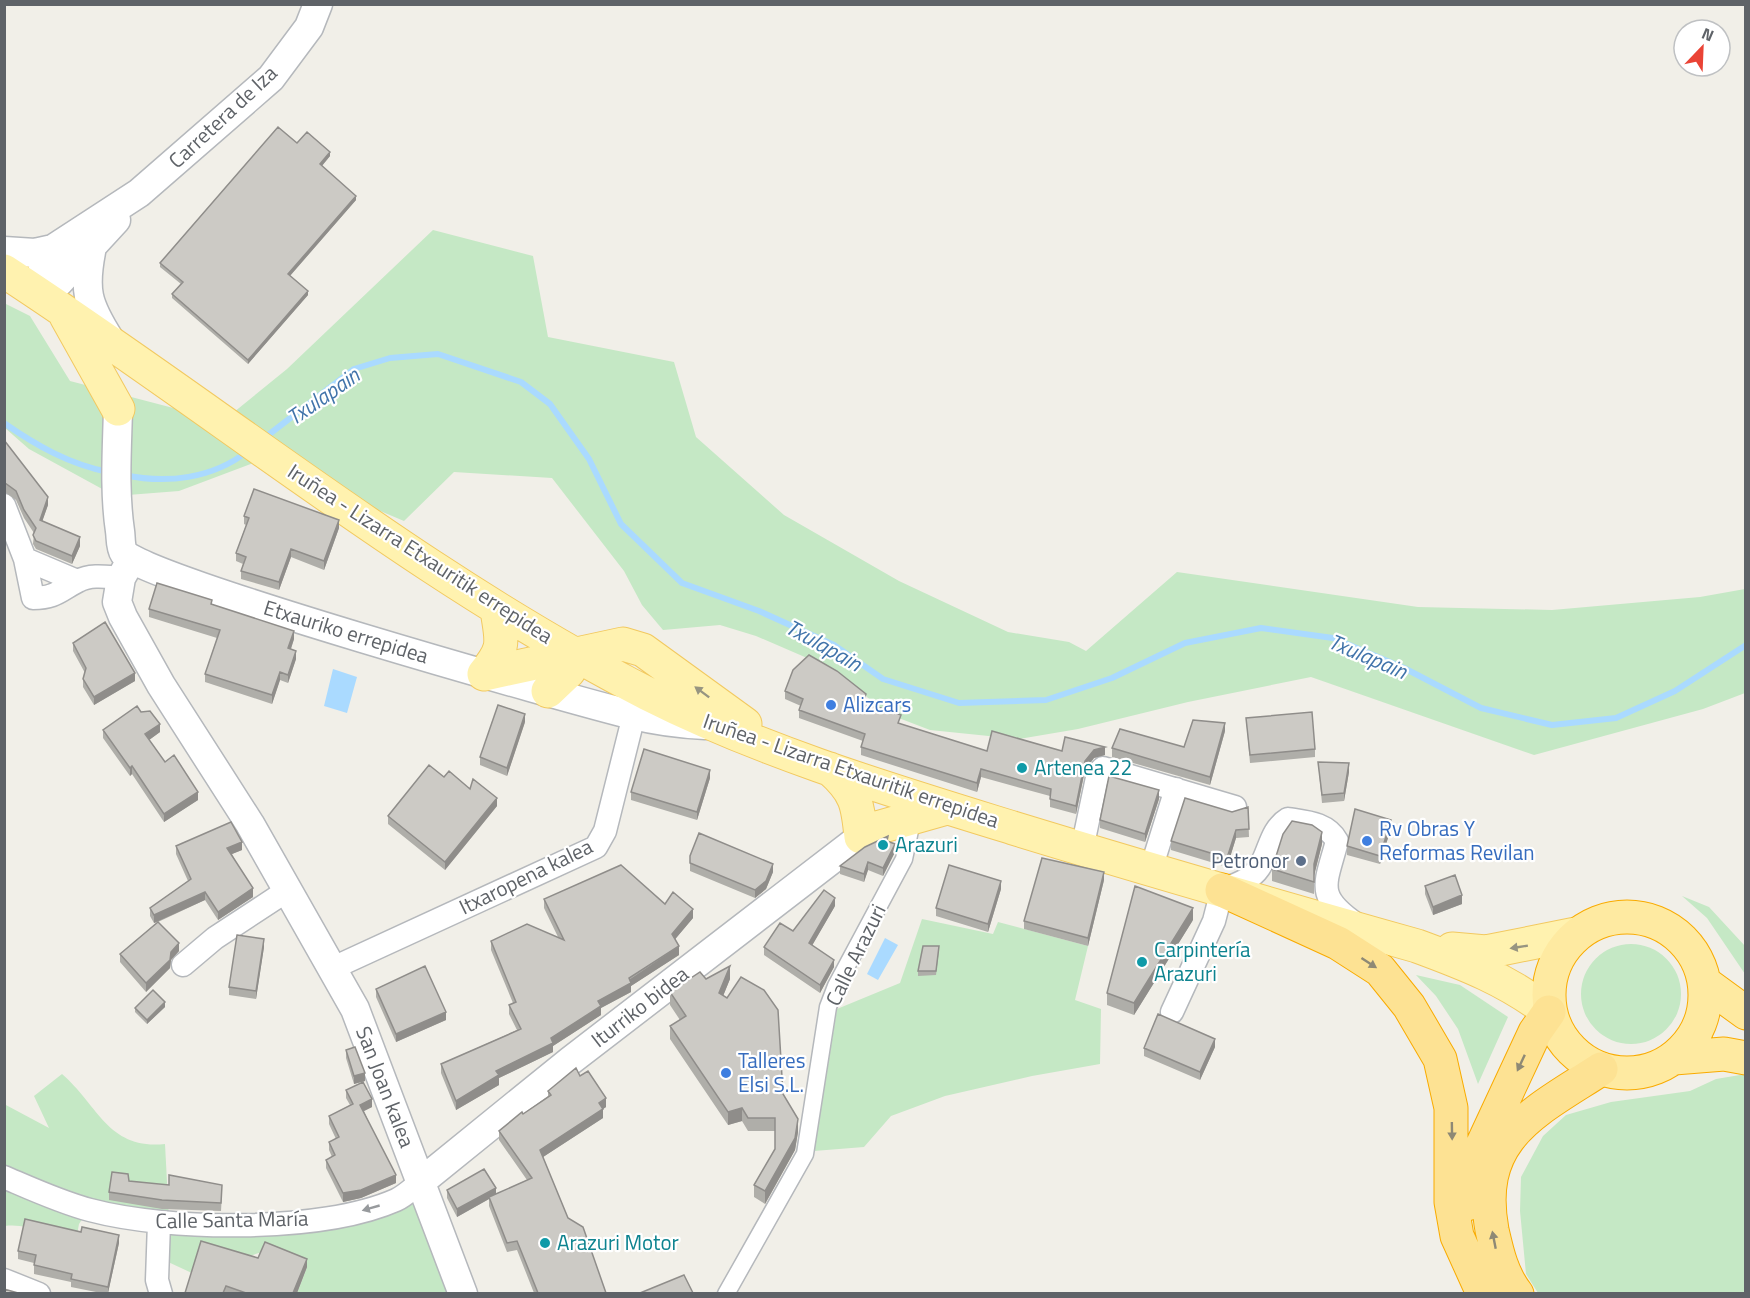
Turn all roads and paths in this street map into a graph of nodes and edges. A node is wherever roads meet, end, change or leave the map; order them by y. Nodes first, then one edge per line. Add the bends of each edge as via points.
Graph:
1 (318, 4) edge
2 (139, 193) junction
3 (92, 247) junction
4 (53, 249) junction
5 (4, 251) edge
6 (4, 271) edge
7 (50, 300) junction
8 (110, 340) junction
9 (136, 359) junction
10 (118, 417) junction
11 (4, 505) edge
12 (25, 559) junction
13 (126, 569) junction
14 (77, 581) junction
15 (497, 610) junction
16 (576, 655) junction
17 (484, 674) junction
18 (548, 692) junction
19 (634, 715) junction
20 (716, 726) junction
21 (783, 751) junction
22 (830, 769) junction
23 (886, 787) junction
24 (1176, 789) junction
25 (1235, 807) dead end
26 (947, 808) junction
27 (913, 816) junction
28 (870, 832) junction
29 (1082, 849) junction
30 (1151, 869) junction
31 (288, 890) junction
32 (1222, 890) junction
33 (1368, 932) junction
34 (1576, 934) junction
35 (1417, 946) junction
36 (183, 965) dead end
37 (333, 968) junction
38 (1705, 984) junction
39 (1172, 1012) dead end
40 (1549, 1012) junction
41 (1746, 1013) edge
42 (1674, 1058) junction
43 (1746, 1058) edge
44 (1601, 1069) junction
45 (4, 1177) edge
46 (422, 1181) junction
47 (159, 1223) junction
48 (4, 1280) edge
49 (1483, 1291) edge
50 (39, 1293) edge
51 (157, 1293) edge
52 (463, 1293) edge
53 (726, 1293) edge
54 (1517, 1293) edge

1 - 2 street, Carretera de Iza via 309,27 271,78
2 - 3 street, Carretera de Iza
2 - 4 street, Carretera de Iza
3 - 7 street, Carretera de Iza via 59,282
3 - 8 street via 87,295
4 - 5 street via 35,253
4 - 7 street via 42,272
6 - 7 main road, Iruñea - Lizarra Etxauritik errepidea
7 - 8 main road, Iruñea - Lizarra Etxauritik errepidea
7 - 10 main road
8 - 9 main road, Iruñea - Lizarra Etxauritik errepidea
9 - 10 main road
9 - 15 main road, Iruñea - Lizarra Etxauritik errepidea
10 - 13 street via 115,496
11 - 12 street
12 - 14 street
12 - 14 street via 33,598 47,598
13 - 14 street
13 - 17 street, Etxauriko errepidea via 188,583
13 - 31 street, San Joan kalea via 117,602 123,617
15 - 16 main road, Iruñea - Lizarra Etxauritik errepidea
15 - 17 main road via 502,644
16 - 17 main road
16 - 18 main road via 569,671
16 - 20 main road, Iruñea - Lizarra Etxauritik errepidea
21 -> 16 main road via 643,650 623,644
17 - 18 street, Etxauriko errepidea
18 - 19 street, Etxauriko errepidea
19 - 20 street, Etxauriko errepidea
19 - 37 street, Itxaropena kalea via 605,831 596,847
20 - 21 main road, Iruñea - Lizarra Etxauritik errepidea
21 - 22 main road, Iruñea - Lizarra Etxauritik errepidea
22 - 23 main road, Iruñea - Lizarra Etxauritik errepidea
22 - 28 main road via 847,784
23 - 26 main road, Iruñea - Lizarra Etxauritik errepidea
23 - 28 main road via 887,804
24 - 25 street
24 - 29 street via 1103,768 1098,773
24 - 30 street
26 - 27 main road
26 - 29 main road, Iruñea - Lizarra Etxauritik errepidea
27 - 28 main road
27 - 53 street, Calle Arazuri via 904,859 828,1007 805,1154
28 - 46 street, Iturriko bidea via 570,1061
29 - 30 main road, Iruñea - Lizarra Etxauritik errepidea
30 - 32 main road, Iruñea - Lizarra Etxauritik errepidea
31 - 36 street via 215,938
31 - 37 street, San Joan kalea
32 - 33 main road, Iruñea - Lizarra Etxauritik errepidea
32 - 33 street via 1250,877 1259,868 1278,825 1288,819 1312,822 1332,832 1337,841 1326,886 1328,898 1337,911
32 - 39 street via 1214,921
32 -> 49 highway via 1338,943 1380,970 1409,1006 1440,1059 1451,1108 1451,1202 1457,1236
33 - 35 main road, Iruñea - Lizarra Etxauritik errepidea
34 -> 35 main road, Iruñea - Lizarra Etxauritik errepidea via 1486,952
34 - 38 highway via 1610,918 1631,916 1657,922 1676,933 1689,947
34 - 40 highway via 1555,962 1548,986
35 - 40 main road, Iruñea - Lizarra Etxauritik errepidea via 1485,971
37 - 46 street, San Joan kalea via 355,1009
38 - 41 highway
38 - 42 highway via 1698,1028
40 - 44 highway via 1569,1048
40 -> 49 highway via 1535,1032 1474,1163 1467,1190 1465,1227
42 - 43 highway via 1724,1054
42 - 44 highway via 1658,1067 1631,1073
54 -> 44 highway via 1497,1256 1489,1212 1491,1172 1503,1145 1524,1120
45 - 47 street, Calle Santa María via 88,1210
46 -> 47 street, Calle Santa María via 398,1199 368,1210 292,1224
46 - 52 street, San Joan kalea
47 - 51 street
48 - 50 street

